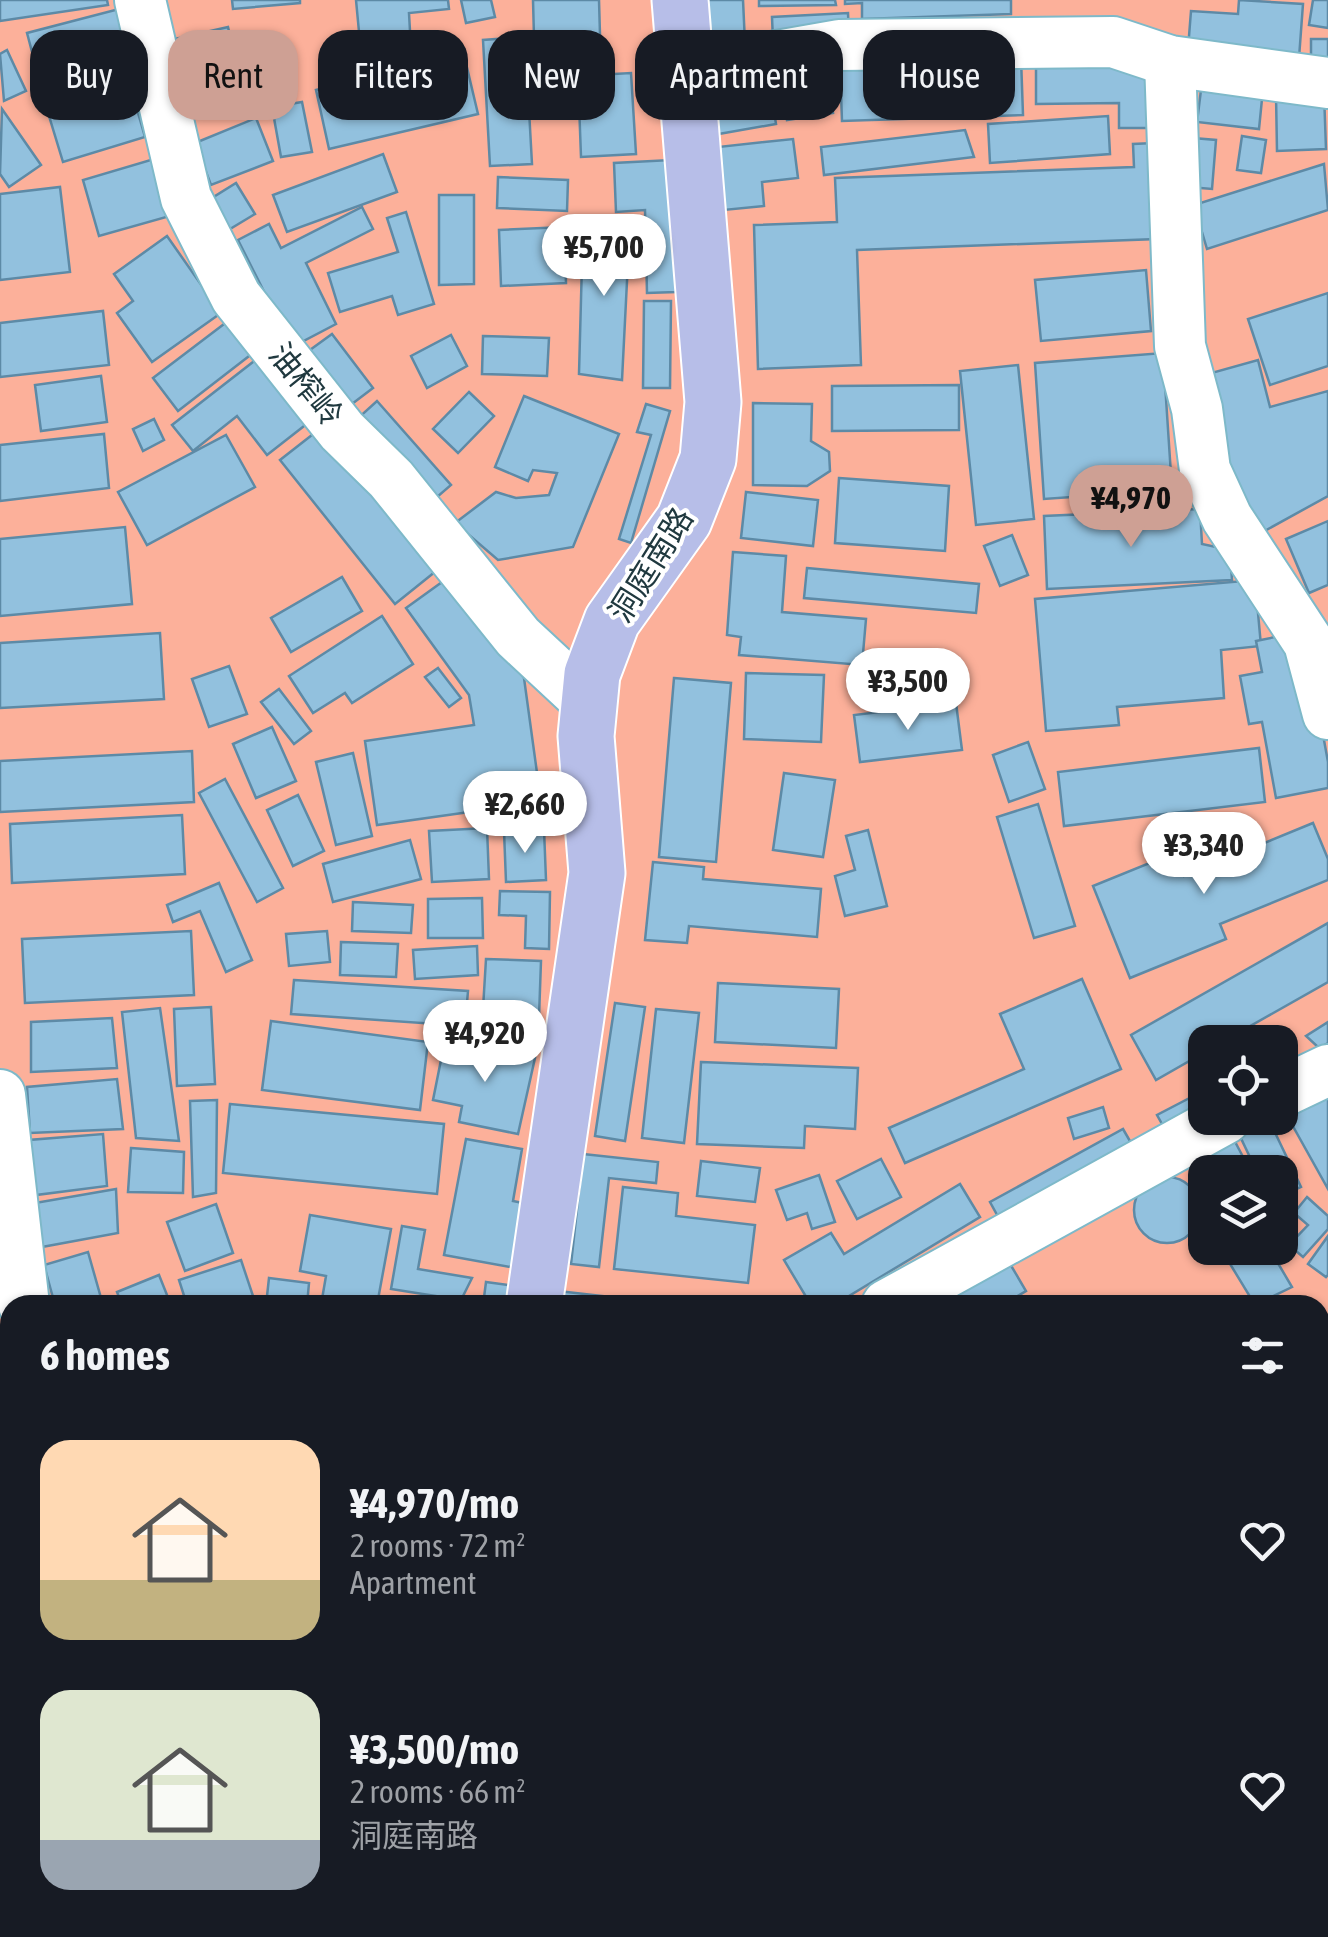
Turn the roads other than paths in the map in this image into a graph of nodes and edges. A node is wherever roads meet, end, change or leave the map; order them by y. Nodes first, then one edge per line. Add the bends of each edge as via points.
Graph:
1 (140, 0) edge
2 (680, 0) edge
3 (682, 30) edge
4 (843, 45) edge
5 (1170, 61) junction
6 (1328, 83) edge
7 (690, 120) edge
8 (590, 703) junction
9 (1328, 714) edge
10 (1328, 1070) edge
11 (1298, 1084) edge
12 (0, 1095) edge
13 (1195, 1135) edge
14 (23, 1295) edge
15 (535, 1295) edge
16 (904, 1295) edge

1 - 8 street, 油榨岭 via 186,198 236,296 518,637
2 - 3 main road, 洞庭南路
4 - 5 street via 1113,42
5 - 6 street
5 - 9 street via 1180,346 1206,470 1227,518 1310,643
7 - 8 main road, 洞庭南路 via 713,402 708,459 684,520 612,622 592,674
8 - 15 main road, 洞庭南路 via 588,794 597,872
10 - 11 street
12 - 14 street
13 - 16 street

